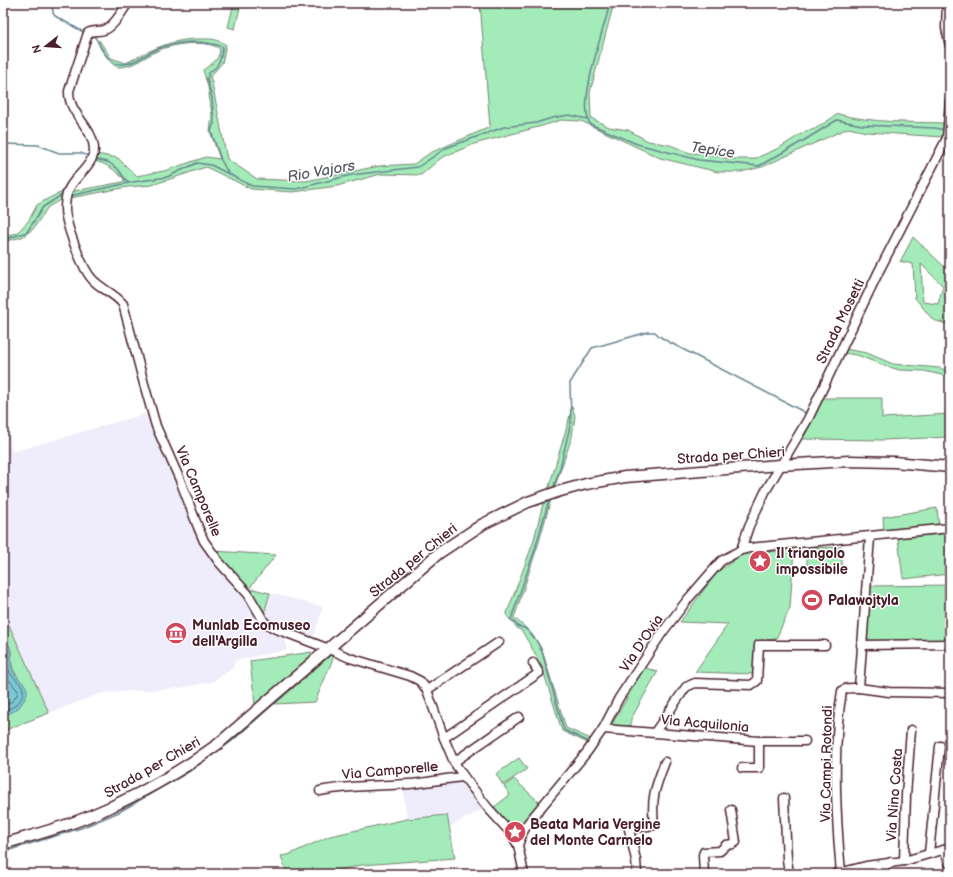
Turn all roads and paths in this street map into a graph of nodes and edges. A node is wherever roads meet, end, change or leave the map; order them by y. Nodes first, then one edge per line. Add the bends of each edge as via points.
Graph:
1 (128, 3) edge
2 (947, 3) edge
3 (950, 46) edge
4 (950, 100) edge
5 (780, 465) junction
6 (950, 467) edge
7 (950, 528) edge
8 (870, 536) junction
9 (741, 550) junction
10 (499, 642) dead end
11 (950, 644) edge
12 (825, 645) dead end
13 (862, 645) junction
14 (329, 649) junction
15 (533, 662) dead end
16 (859, 688) junction
17 (427, 690) junction
18 (950, 693) edge
19 (519, 717) dead end
20 (603, 729) junction
21 (911, 730) dead end
22 (655, 732) junction
23 (444, 738) junction
24 (759, 741) junction
25 (805, 741) dead end
26 (940, 746) dead end
27 (454, 762) junction
28 (666, 762) dead end
29 (742, 768) dead end
30 (464, 777) junction
31 (320, 791) dead end
32 (784, 798) dead end
33 (731, 810) dead end
34 (3, 844) edge
35 (518, 845) junction
36 (947, 849) edge
37 (929, 853) junction
38 (904, 860) junction
39 (892, 862) junction
40 (866, 866) junction
41 (950, 866) edge
42 (838, 873) edge
43 (524, 874) edge
44 (637, 874) edge
45 (704, 874) edge
46 (789, 874) edge
47 (878, 874) edge
48 (882, 874) edge

1 - 14 street, Via Camporelle via 111,26 102,31 88,33 69,91 70,104 91,136 93,144 91,158 66,197 66,216 91,279 118,297 123,304 156,426 204,541 248,594 266,623
2 - 3 street via 946,28
4 - 5 street, Strada Mosetti via 947,138 808,419
5 - 6 main road, Strada per Chieri via 848,461
5 - 9 street, Strada Mosetti via 752,519
5 - 14 main road, Strada per Chieri via 625,477 586,484 528,502 483,524 439,553
7 - 8 street
8 - 9 street, Via D'Ovia
8 - 13 street
9 - 20 street, Via D'Ovia via 721,561 688,599 619,698
10 - 17 street
11 - 13 street
12 - 22 street via 759,645 757,681 751,685 695,683 686,687
13 - 16 street
14 - 17 street, Via Camporelle via 410,676 420,681
14 - 34 main road, Strada per Chieri via 196,761 116,805 83,819
15 - 23 street via 539,673
16 - 18 street via 889,692
16 - 42 street, Via Campi Rotondi via 842,691 837,724
17 - 23 street, Via Camporelle
19 - 27 street, Via Camporelle
20 - 22 street, Via Acquilonia
20 - 35 street, Via D'Ovia via 576,768 528,823
21 - 38 street, Via Nino Costa
22 - 24 street, Via Acquilonia
23 - 27 street, Via Camporelle
24 - 25 street, Via Acquilonia
24 - 29 street via 759,768
26 - 37 street
27 - 30 street, Via Camporelle
28 - 44 street via 655,789 652,807 654,825 629,829
30 - 31 street, Via Camporelle via 410,784 347,786
30 - 35 street, Via Camporelle
32 - 46 street
33 - 45 street via 736,842 720,850 704,852
35 - 43 street
36 - 37 street
36 - 41 street
37 - 38 street
38 - 39 street
39 - 40 street
39 - 48 street via 884,867
40 - 42 street
40 - 47 street

